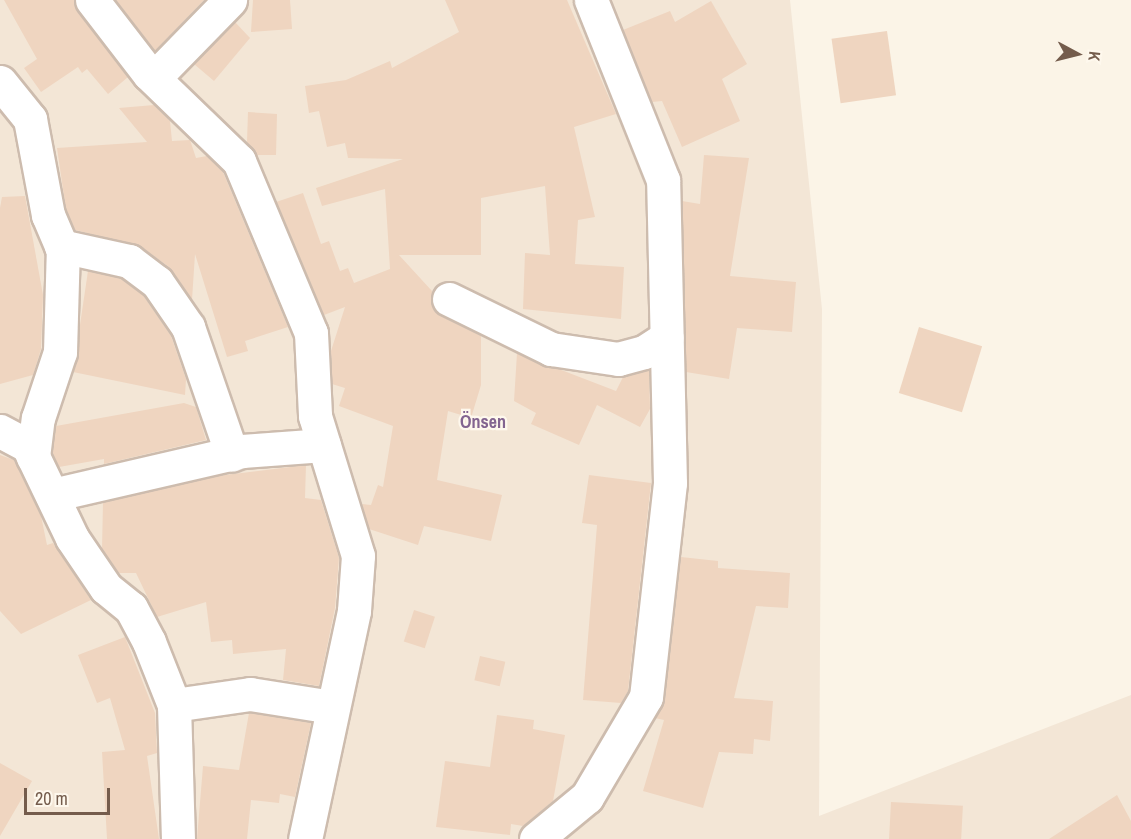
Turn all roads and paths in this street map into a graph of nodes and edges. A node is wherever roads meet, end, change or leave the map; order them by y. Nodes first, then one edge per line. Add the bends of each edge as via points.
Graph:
1 (92, 0) edge
2 (230, 0) edge
3 (591, 0) edge
4 (154, 78) junction
5 (0, 82) edge
6 (63, 247) junction
7 (449, 299) dead end
8 (667, 336) junction
9 (0, 431) edge
10 (324, 445) junction
11 (232, 455) junction
12 (33, 458) junction
13 (52, 495) junction
14 (174, 705) junction
15 (333, 707) junction
16 (178, 839) edge
17 (305, 839) edge
18 (536, 839) edge

1 - 4 street
2 - 4 street
3 - 8 street via 663,180
4 - 10 street via 239,161 311,333 315,416
5 - 6 street via 30,119 48,214
6 - 11 street via 129,261 157,282 188,327
6 - 12 street via 60,352 38,418
7 - 8 street via 551,350 618,359 644,352
8 - 18 street via 670,483 646,697 586,797
9 - 12 street via 28,446
10 - 11 street
10 - 15 street via 358,556 354,611
11 - 13 street
12 - 13 street
13 - 14 street via 106,588 131,609
14 - 15 street via 250,694
14 - 16 street
15 - 17 street

